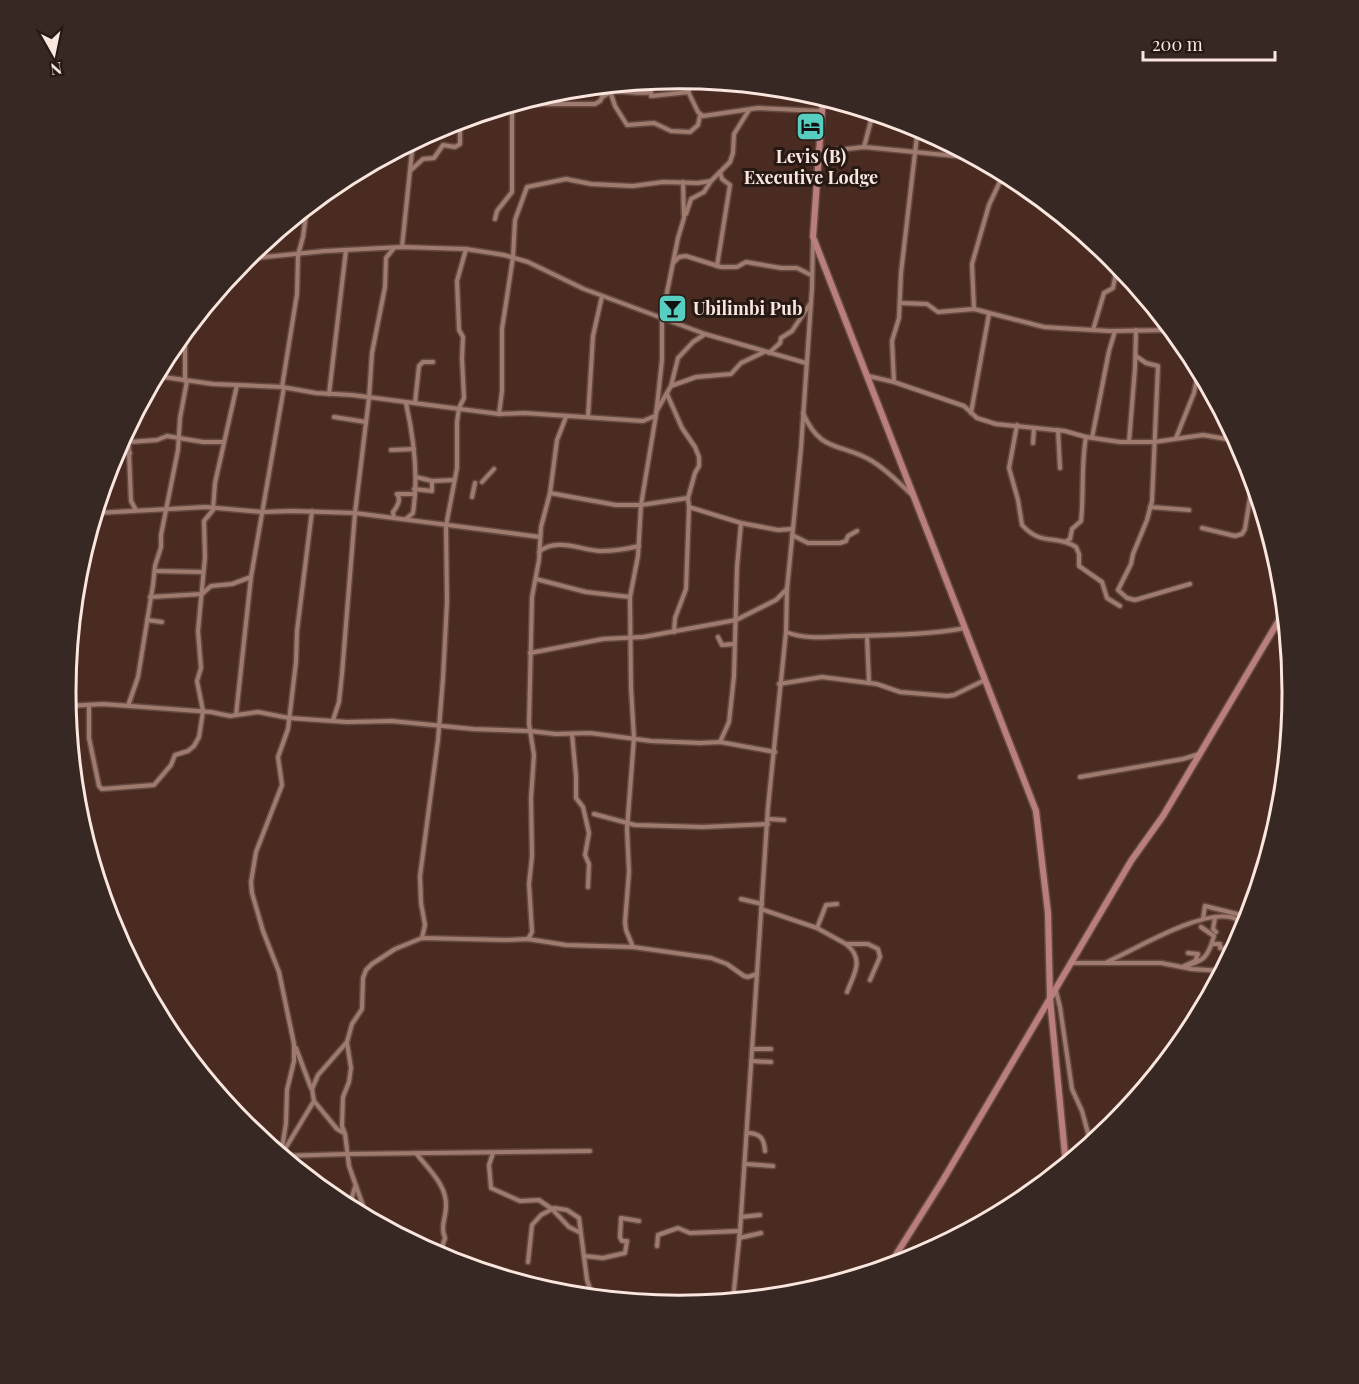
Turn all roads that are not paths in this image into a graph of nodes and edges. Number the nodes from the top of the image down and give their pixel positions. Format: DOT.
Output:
graph roads {
  1 [pos="687,89"];
  2 [pos="620,92"];
  3 [pos="689,92"];
  4 [pos="607,93"];
  5 [pos="611,93"];
  6 [pos="603,96"];
  7 [pos="549,104"];
  8 [pos="822,107"];
  9 [pos="749,109"];
  10 [pos="822,111"];
  11 [pos="513,113"];
  12 [pos="700,115"];
  13 [pos="871,120"];
  14 [pos="460,131"];
  15 [pos="916,138"];
  16 [pos="864,147"];
  17 [pos="412,151"];
  18 [pos="820,152"];
  19 [pos="914,153"];
  20 [pos="951,154"];
  21 [pos="411,170"];
  22 [pos="720,172"];
  23 [pos="711,181"];
  24 [pos="683,182"];
  25 [pos="1000,182"];
  26 [pos="684,218"];
  27 [pos="305,219"];
  28 [pos="495,219"];
  29 [pos="813,237"];
  30 [pos="402,247"];
  31 [pos="394,248"];
  32 [pos="466,249"];
  33 [pos="346,250"];
  34 [pos="298,255"];
  35 [pos="263,256"];
  36 [pos="513,257"];
  37 [pos="673,263"];
  38 [pos="717,266"];
  39 [pos="812,275"];
  40 [pos="1115,276"];
  41 [pos="602,296"];
  42 [pos="810,303"];
  43 [pos="900,303"];
  44 [pos="974,309"];
  45 [pos="988,314"];
  46 [pos="662,317"];
  47 [pos="1093,330"];
  48 [pos="1136,330"];
  49 [pos="1162,330"];
  50 [pos="1115,331"];
  51 [pos="705,334"];
  52 [pos="185,347"];
  53 [pos="767,353"];
  54 [pos="1136,356"];
  55 [pos="433,362"];
  56 [pos="806,363"];
  57 [pos="866,376"];
  58 [pos="165,377"];
  59 [pos="186,381"];
  60 [pos="1196,381"];
  61 [pos="894,382"];
  62 [pos="237,385"];
  63 [pos="671,386"];
  64 [pos="283,387"];
  65 [pos="329,393"];
  66 [pos="667,394"];
  67 [pos="369,398"];
  68 [pos="406,403"];
  69 [pos="415,403"];
  70 [pos="459,408"];
  71 [pos="802,410"];
  72 [pos="499,414"];
  73 [pos="656,414"];
  74 [pos="971,414"];
  75 [pos="334,417"];
  76 [pos="566,417"];
  77 [pos="588,417"];
  78 [pos="366,422"];
  79 [pos="1017,425"];
  80 [pos="1034,428"];
  81 [pos="1058,430"];
  82 [pos="1086,437"];
  83 [pos="180,438"];
  84 [pos="1092,438"];
  85 [pos="1175,438"];
  86 [pos="1227,439"];
  87 [pos="224,441"];
  88 [pos="131,442"];
  89 [pos="1129,442"];
  90 [pos="1154,442"];
  91 [pos="1033,443"];
  92 [pos="129,446"];
  93 [pos="414,449"];
  94 [pos="391,450"];
  95 [pos="126,453"];
  96 [pos="130,453"];
  97 [pos="1060,468"];
  98 [pos="494,469"];
  99 [pos="416,477"];
  100 [pos="454,480"];
  101 [pos="432,481"];
  102 [pos="482,482"];
  103 [pos="475,483"];
  104 [pos="414,491"];
  105 [pos="550,493"];
  106 [pos="914,496"];
  107 [pos="472,497"];
  108 [pos="688,498"];
  109 [pos="1250,498"];
  110 [pos="641,505"];
  111 [pos="213,507"];
  112 [pos="689,507"];
  113 [pos="1150,507"];
  114 [pos="168,509"];
  115 [pos="1189,510"];
  116 [pos="136,511"];
  117 [pos="312,511"];
  118 [pos="262,512"];
  119 [pos="104,513"];
  120 [pos="355,513"];
  121 [pos="394,518"];
  122 [pos="405,520"];
  123 [pos="741,523"];
  124 [pos="446,526"];
  125 [pos="1202,528"];
  126 [pos="792,529"];
  127 [pos="857,531"];
  128 [pos="792,535"];
  129 [pos="540,537"];
  130 [pos="1065,542"];
  131 [pos="639,546"];
  132 [pos="539,552"];
  133 [pos="155,571"];
  134 [pos="203,572"];
  135 [pos="251,577"];
  136 [pos="536,579"];
  137 [pos="1190,584"];
  138 [pos="787,589"];
  139 [pos="202,594"];
  140 [pos="150,597"];
  141 [pos="630,597"];
  142 [pos="1120,606"];
  143 [pos="147,620"];
  144 [pos="736,620"];
  145 [pos="162,622"];
  146 [pos="1278,622"];
  147 [pos="965,628"];
  148 [pos="674,632"];
  149 [pos="786,632"];
  150 [pos="867,636"];
  151 [pos="718,637"];
  152 [pos="630,638"];
  153 [pos="734,644"];
  154 [pos="530,654"];
  155 [pos="986,680"];
  156 [pos="869,683"];
  157 [pos="779,684"];
  158 [pos="89,704"];
  159 [pos="77,705"];
  160 [pos="128,706"];
  161 [pos="203,711"];
  162 [pos="236,715"];
  163 [pos="289,718"];
  164 [pos="333,720"];
  165 [pos="439,725"];
  166 [pos="530,731"];
  167 [pos="572,734"];
  168 [pos="634,738"];
  169 [pos="720,742"];
  170 [pos="775,752"];
  171 [pos="1199,754"];
  172 [pos="1080,777"];
  173 [pos="594,814"];
  174 [pos="784,820"];
  175 [pos="768,822"];
  176 [pos="629,823"];
  177 [pos="588,887"];
  178 [pos="741,899"];
  179 [pos="837,904"];
  180 [pos="761,906"];
  181 [pos="1205,906"];
  182 [pos="1240,916"];
  183 [pos="1229,917"];
  184 [pos="1215,918"];
  185 [pos="1203,919"];
  186 [pos="1238,920"];
  187 [pos="1201,927"];
  188 [pos="817,928"];
  189 [pos="1216,932"];
  190 [pos="422,938"];
  191 [pos="528,939"];
  192 [pos="846,944"];
  193 [pos="1212,944"];
  194 [pos="633,947"];
  195 [pos="1225,949"];
  196 [pos="1188,953"];
  197 [pos="1107,962"];
  198 [pos="1073,963"];
  199 [pos="1182,967"];
  200 [pos="1214,970"];
  201 [pos="757,974"];
  202 [pos="870,980"];
  203 [pos="1056,991"];
  204 [pos="847,992"];
  205 [pos="1050,999"];
  206 [pos="347,1042"];
  207 [pos="294,1044"];
  208 [pos="752,1048"];
  209 [pos="771,1049"];
  210 [pos="751,1062"];
  211 [pos="771,1062"];
  212 [pos="312,1089"];
  213 [pos="314,1101"];
  214 [pos="747,1133"];
  215 [pos="345,1134"];
  216 [pos="1088,1134"];
  217 [pos="283,1146"];
  218 [pos="286,1148"];
  219 [pos="590,1151"];
  220 [pos="765,1151"];
  221 [pos="416,1153"];
  222 [pos="493,1153"];
  223 [pos="347,1154"];
  224 [pos="294,1155"];
  225 [pos="1065,1155"];
  226 [pos="745,1164"];
  227 [pos="773,1166"];
  228 [pos="356,1186"];
  229 [pos="352,1198"];
  230 [pos="363,1204"];
  231 [pos="552,1209"];
  232 [pos="760,1215"];
  233 [pos="741,1217"];
  234 [pos="639,1221"];
  235 [pos="740,1231"];
  236 [pos="580,1233"];
  237 [pos="761,1233"];
  238 [pos="739,1238"];
  239 [pos="442,1246"];
  240 [pos="657,1246"];
  241 [pos="896,1254"];
  242 [pos="584,1256"];
  243 [pos="528,1262"];
  244 [pos="590,1288"];
  245 [pos="734,1292"];
  1 -- 3 [label="street"];
  2 -- 3 [label="street"];
  3 -- 12 [label="street"];
  4 -- 6 [label="street"];
  5 -- 12 [label="street"];
  6 -- 7 [label="street"];
  8 -- 10 [label="street"];
  9 -- 10 [label="street"];
  9 -- 12 [label="street"];
  9 -- 22 [label="street"];
  10 -- 18 [label="street"];
  11 -- 28 [label="street"];
  13 -- 16 [label="street"];
  14 -- 21 [label="street"];
  15 -- 19 [label="street"];
  16 -- 18 [label="street"];
  16 -- 19 [label="street"];
  17 -- 21 [label="street"];
  18 -- 29 [label="street"];
  19 -- 20 [label="street"];
  19 -- 43 [label="street"];
  21 -- 30 [label="street"];
  22 -- 23 [label="street"];
  22 -- 38 [label="street"];
  23 -- 24 [label="street"];
  23 -- 26 [label="street"];
  24 -- 26 [label="street"];
  24 -- 36 [label="street"];
  25 -- 44 [label="street"];
  26 -- 37 [label="street"];
  27 -- 34 [label="street"];
  29 -- 39 [label="street"];
  29 -- 57 [label="street"];
  30 -- 31 [label="street"];
  30 -- 32 [label="street"];
  31 -- 33 [label="street"];
  31 -- 67 [label="street"];
  32 -- 36 [label="street"];
  32 -- 70 [label="street"];
  33 -- 34 [label="street"];
  33 -- 65 [label="street"];
  34 -- 35 [label="street"];
  34 -- 64 [label="street"];
  36 -- 41 [label="street"];
  36 -- 72 [label="street"];
  37 -- 38 [label="street"];
  37 -- 46 [label="street"];
  38 -- 39 [label="street"];
  39 -- 42 [label="street"];
  40 -- 47 [label="street"];
  41 -- 46 [label="street"];
  41 -- 77 [label="street"];
  42 -- 53 [label="street"];
  42 -- 56 [label="street"];
  43 -- 44 [label="street"];
  43 -- 61 [label="street"];
  44 -- 45 [label="street"];
  45 -- 47 [label="street"];
  45 -- 74 [label="street"];
  46 -- 51 [label="street"];
  46 -- 73 [label="street"];
  47 -- 50 [label="street"];
  48 -- 49 [label="street"];
  48 -- 50 [label="street"];
  48 -- 54 [label="street"];
  50 -- 84 [label="street"];
  51 -- 53 [label="street"];
  51 -- 63 [label="street"];
  52 -- 59 [label="street"];
  53 -- 56 [label="street"];
  53 -- 63 [label="street"];
  54 -- 89 [label="street"];
  54 -- 90 [label="street"];
  55 -- 69 [label="street"];
  56 -- 71 [label="street"];
  57 -- 61 [label="street"];
  57 -- 106 [label="street"];
  58 -- 59 [label="street"];
  59 -- 62 [label="street"];
  59 -- 83 [label="street"];
  60 -- 85 [label="street"];
  61 -- 74 [label="street"];
  62 -- 64 [label="street"];
  62 -- 87 [label="street"];
  63 -- 66 [label="street"];
  64 -- 65 [label="street"];
  64 -- 118 [label="street"];
  65 -- 67 [label="street"];
  66 -- 73 [label="street"];
  66 -- 108 [label="street"];
  67 -- 68 [label="street"];
  67 -- 78 [label="street"];
  68 -- 69 [label="street"];
  68 -- 93 [label="street"];
  69 -- 70 [label="street"];
  70 -- 72 [label="street"];
  70 -- 100 [label="street"];
  71 -- 106 [label="street"];
  71 -- 126 [label="street"];
  72 -- 76 [label="street"];
  73 -- 77 [label="street"];
  73 -- 110 [label="street"];
  74 -- 79 [label="street"];
  75 -- 78 [label="street"];
  76 -- 77 [label="street"];
  76 -- 105 [label="street"];
  78 -- 120 [label="street"];
  79 -- 80 [label="street"];
  79 -- 130 [label="street"];
  80 -- 81 [label="street"];
  80 -- 91 [label="street"];
  81 -- 82 [label="street"];
  81 -- 97 [label="street"];
  82 -- 84 [label="street"];
  82 -- 130 [label="street"];
  83 -- 87 [label="street"];
  83 -- 88 [label="street"];
  83 -- 114 [label="street"];
  84 -- 89 [label="street"];
  85 -- 86 [label="street"];
  85 -- 90 [label="street"];
  87 -- 111 [label="street"];
  89 -- 90 [label="street"];
  90 -- 113 [label="street"];
  92 -- 96 [label="street"];
  93 -- 94 [label="street"];
  93 -- 99 [label="street"];
  95 -- 96 [label="street"];
  96 -- 116 [label="street"];
  98 -- 102 [label="street"];
  99 -- 101 [label="street"];
  99 -- 104 [label="street"];
  100 -- 101 [label="street"];
  100 -- 124 [label="street"];
  101 -- 104 [label="street"];
  103 -- 107 [label="street"];
  104 -- 121 [label="street"];
  104 -- 122 [label="street"];
  105 -- 110 [label="street"];
  105 -- 129 [label="street"];
  106 -- 147 [label="street"];
  108 -- 110 [label="street"];
  108 -- 112 [label="street"];
  109 -- 125 [label="street"];
  110 -- 131 [label="street"];
  111 -- 114 [label="street"];
  111 -- 118 [label="street"];
  111 -- 134 [label="street"];
  112 -- 123 [label="street"];
  112 -- 148 [label="street"];
  113 -- 115 [label="street"];
  113 -- 137 [label="street"];
  114 -- 116 [label="street"];
  114 -- 133 [label="street"];
  116 -- 119 [label="street"];
  117 -- 118 [label="street"];
  117 -- 120 [label="street"];
  117 -- 163 [label="street"];
  118 -- 135 [label="street"];
  120 -- 121 [label="street"];
  120 -- 164 [label="street"];
  121 -- 122 [label="street"];
  122 -- 124 [label="street"];
  123 -- 126 [label="street"];
  123 -- 144 [label="street"];
  124 -- 129 [label="street"];
  124 -- 165 [label="street"];
  126 -- 128 [label="street"];
  127 -- 128 [label="street"];
  128 -- 138 [label="street"];
  129 -- 132 [label="street"];
  130 -- 142 [label="street"];
  131 -- 132 [label="street"];
  131 -- 141 [label="street"];
  132 -- 136 [label="street"];
  133 -- 134 [label="street"];
  133 -- 140 [label="street"];
  134 -- 139 [label="street"];
  135 -- 139 [label="street"];
  135 -- 162 [label="street"];
  136 -- 141 [label="street"];
  136 -- 154 [label="street"];
  138 -- 144 [label="street"];
  138 -- 149 [label="street"];
  139 -- 140 [label="street"];
  139 -- 161 [label="street"];
  140 -- 143 [label="street"];
  141 -- 152 [label="street"];
  143 -- 145 [label="street"];
  143 -- 160 [label="street"];
  144 -- 148 [label="street"];
  144 -- 153 [label="street"];
  146 -- 171 [label="street"];
  147 -- 150 [label="street"];
  147 -- 155 [label="street"];
  148 -- 152 [label="street"];
  149 -- 150 [label="street"];
  149 -- 157 [label="street"];
  150 -- 156 [label="street"];
  151 -- 153 [label="street"];
  152 -- 154 [label="street"];
  152 -- 168 [label="street"];
  153 -- 169 [label="street"];
  154 -- 166 [label="street"];
  155 -- 156 [label="street"];
  155 -- 205 [label="street"];
  156 -- 157 [label="street"];
  157 -- 170 [label="street"];
  158 -- 159 [label="street"];
  158 -- 160 [label="street"];
  158 -- 161 [label="street"];
  160 -- 161 [label="street"];
  161 -- 162 [label="street"];
  162 -- 163 [label="street"];
  163 -- 164 [label="street"];
  163 -- 207 [label="street"];
  164 -- 165 [label="street"];
  165 -- 166 [label="street"];
  165 -- 190 [label="street"];
  166 -- 167 [label="street"];
  166 -- 191 [label="street"];
  167 -- 168 [label="street"];
  167 -- 177 [label="street"];
  168 -- 169 [label="street"];
  168 -- 176 [label="street"];
  169 -- 170 [label="street"];
  170 -- 175 [label="street"];
  171 -- 172 [label="street"];
  171 -- 198 [label="street"];
  173 -- 176 [label="street"];
  174 -- 175 [label="street"];
  175 -- 176 [label="street"];
  175 -- 180 [label="street"];
  176 -- 194 [label="street"];
  178 -- 180 [label="street"];
  179 -- 188 [label="street"];
  180 -- 188 [label="street"];
  180 -- 201 [label="street"];
  181 -- 182 [label="street"];
  181 -- 183 [label="street"];
  181 -- 185 [label="street"];
  183 -- 184 [label="street"];
  183 -- 186 [label="street"];
  184 -- 185 [label="street"];
  184 -- 189 [label="street"];
  185 -- 197 [label="street"];
  187 -- 193 [label="street"];
  188 -- 192 [label="street"];
  190 -- 191 [label="street"];
  190 -- 206 [label="street"];
  191 -- 194 [label="street"];
  192 -- 202 [label="street"];
  192 -- 204 [label="street"];
  193 -- 195 [label="street"];
  193 -- 199 [label="street"];
  194 -- 201 [label="street"];
  196 -- 199 [label="street"];
  197 -- 198 [label="street"];
  197 -- 199 [label="street"];
  198 -- 203 [label="street"];
  199 -- 200 [label="street"];
  201 -- 208 [label="street"];
  203 -- 205 [label="street"];
  203 -- 216 [label="street"];
  205 -- 225 [label="street"];
  205 -- 241 [label="street"];
  206 -- 212 [label="street"];
  206 -- 215 [label="street"];
  207 -- 212 [label="street"];
  207 -- 217 [label="street"];
  208 -- 209 [label="street"];
  208 -- 210 [label="street"];
  210 -- 211 [label="street"];
  210 -- 214 [label="street"];
  212 -- 213 [label="street"];
  213 -- 215 [label="street"];
  213 -- 218 [label="street"];
  214 -- 220 [label="street"];
  214 -- 226 [label="street"];
  215 -- 223 [label="street"];
  219 -- 222 [label="street"];
  221 -- 222 [label="street"];
  221 -- 223 [label="street"];
  221 -- 239 [label="street"];
  222 -- 231 [label="street"];
  223 -- 224 [label="street"];
  223 -- 228 [label="street"];
  226 -- 227 [label="street"];
  226 -- 233 [label="street"];
  228 -- 229 [label="street"];
  228 -- 230 [label="street"];
  231 -- 236 [label="street"];
  231 -- 236 [label="street"];
  231 -- 243 [label="street"];
  232 -- 233 [label="street"];
  233 -- 235 [label="street"];
  234 -- 242 [label="street"];
  235 -- 238 [label="street"];
  235 -- 240 [label="street"];
  236 -- 242 [label="street"];
  237 -- 238 [label="street"];
  238 -- 245 [label="street"];
  242 -- 244 [label="street"];
}
